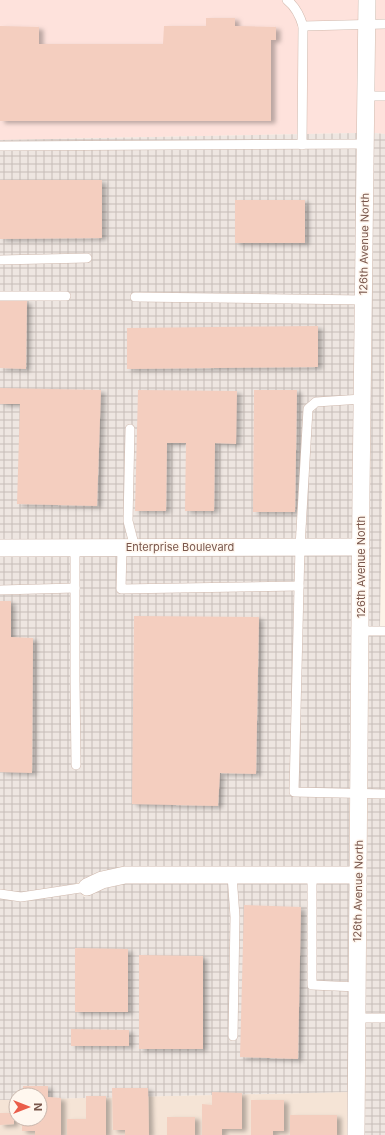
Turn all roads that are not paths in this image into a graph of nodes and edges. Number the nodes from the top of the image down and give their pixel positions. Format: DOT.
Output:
graph roads {
  1 [pos="287,0"];
  2 [pos="367,0"];
  3 [pos="385,24"];
  4 [pos="367,25"];
  5 [pos="303,26"];
  6 [pos="366,96"];
  7 [pos="385,96"];
  8 [pos="366,144"];
  9 [pos="302,145"];
  10 [pos="0,146"];
  11 [pos="87,258"];
  12 [pos="0,260"];
  13 [pos="0,296"];
  14 [pos="66,296"];
  15 [pos="135,297"];
  16 [pos="364,300"];
  17 [pos="362,399"];
  18 [pos="130,429"];
  19 [pos="300,547"];
  20 [pos="361,547"];
  21 [pos="0,548"];
  22 [pos="76,548"];
  23 [pos="129,548"];
  24 [pos="299,586"];
  25 [pos="75,588"];
  26 [pos="0,590"];
  27 [pos="360,631"];
  28 [pos="385,631"];
  29 [pos="76,765"];
  30 [pos="359,794"];
  31 [pos="385,794"];
  32 [pos="232,875"];
  33 [pos="312,875"];
  34 [pos="358,875"];
  35 [pos="87,887"];
  36 [pos="0,894"];
  37 [pos="357,987"];
  38 [pos="356,1018"];
  39 [pos="385,1018"];
  40 [pos="233,1036"];
  41 [pos="356,1135"];
  1 -- 5 [label="lane"];
  2 -- 4 [label="street, 126th Avenue North"];
  3 -- 4 [label="lane"];
  4 -- 5 [label="lane"];
  4 -- 6 [label="street, 126th Avenue North"];
  5 -- 9 [label="lane"];
  6 -- 7 [label="lane"];
  6 -- 8 [label="street, 126th Avenue North"];
  8 -- 9 [label="lane"];
  8 -- 16 [label="street, 126th Avenue North"];
  9 -- 10 [label="lane"];
  11 -- 12 [label="lane"];
  13 -- 14 [label="lane"];
  15 -- 16 [label="lane"];
  16 -- 17 [label="street, 126th Avenue North"];
  17 -- 19 [label="lane"];
  17 -- 20 [label="street, 126th Avenue North"];
  18 -- 23 [label="lane"];
  19 -- 20 [label="street, Enterprise Boulevard"];
  19 -- 23 [label="street, Enterprise Boulevard"];
  19 -- 24 [label="lane"];
  20 -- 27 [label="street, 126th Avenue North"];
  21 -- 22 [label="street, Enterprise Boulevard"];
  22 -- 23 [label="street, Enterprise Boulevard"];
  22 -- 25 [label="lane"];
  23 -- 24 [label="lane"];
  24 -- 30 [label="lane"];
  25 -- 26 [label="lane"];
  25 -- 29 [label="lane"];
  27 -- 28 [label="lane"];
  27 -- 30 [label="street, 126th Avenue North"];
  30 -- 31 [label="lane"];
  30 -- 34 [label="street, 126th Avenue North"];
  32 -- 33 [label="street"];
  32 -- 35 [label="street"];
  32 -- 40 [label="lane"];
  33 -- 34 [label="street"];
  33 -- 37 [label="lane"];
  34 -- 37 [label="street, 126th Avenue North"];
  35 -- 36 [label="lane"];
  37 -- 38 [label="street, 126th Avenue North"];
  38 -- 39 [label="lane"];
  38 -- 41 [label="street, 126th Avenue North"];
}
